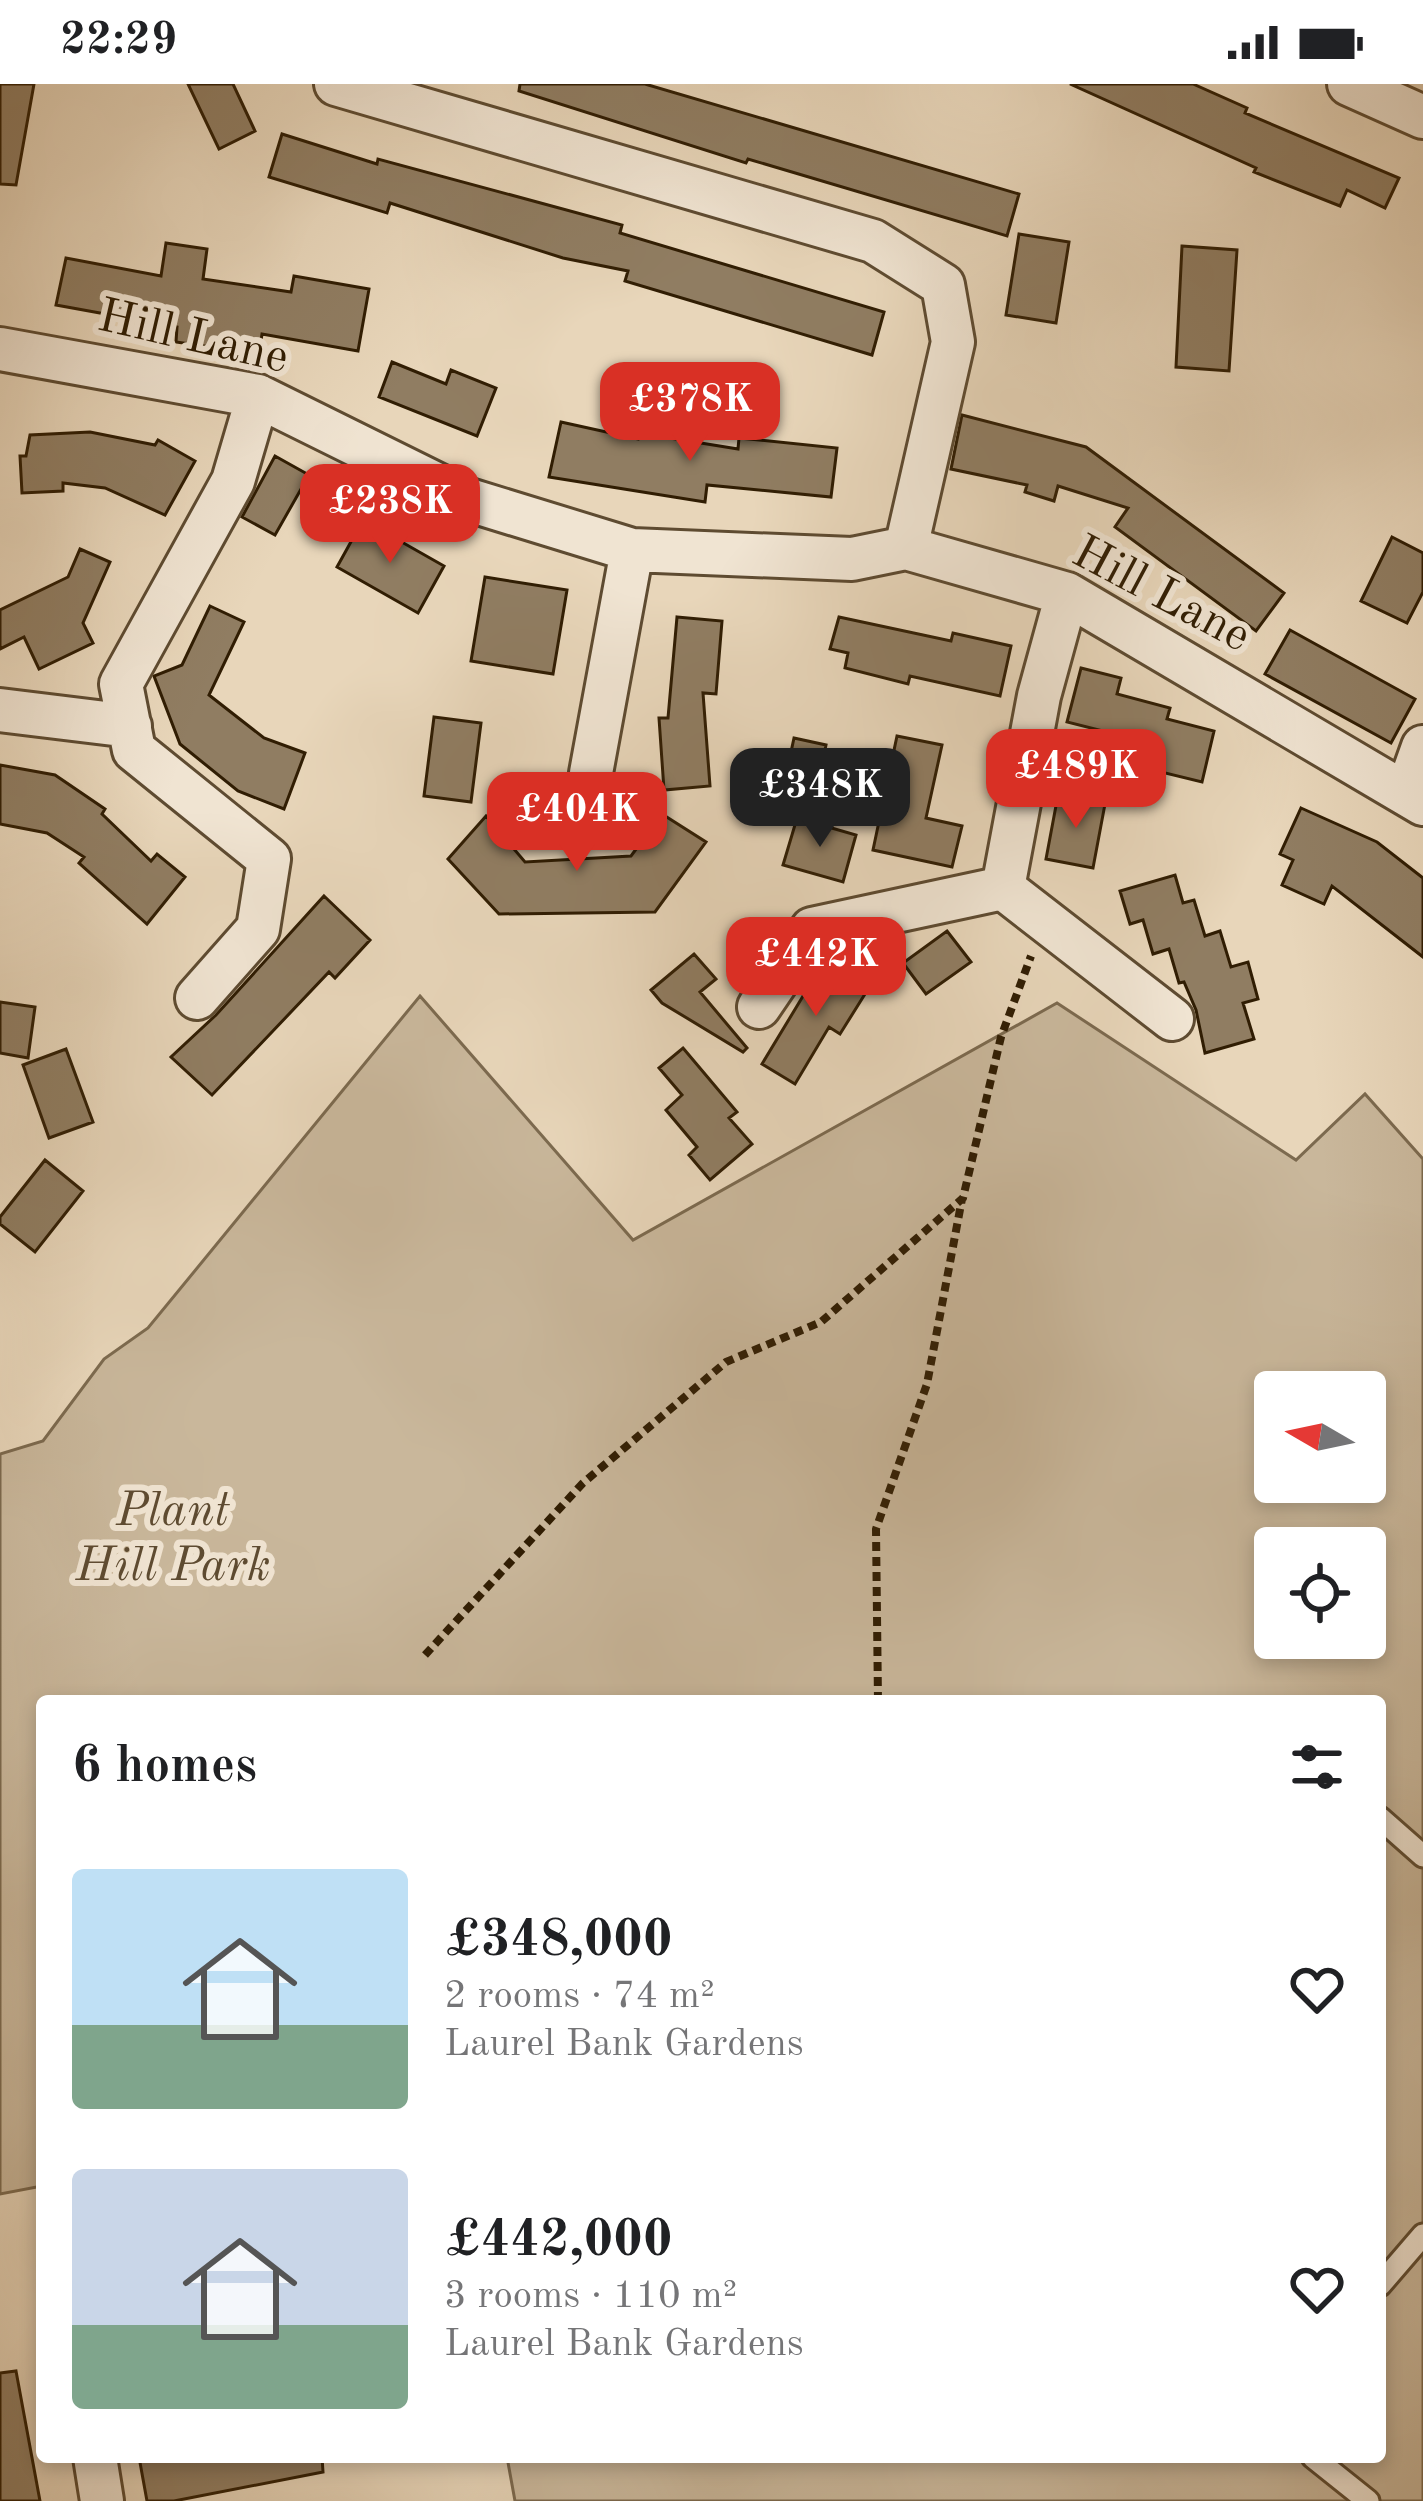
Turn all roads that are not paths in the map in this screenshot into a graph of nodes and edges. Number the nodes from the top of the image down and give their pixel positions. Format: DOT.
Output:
graph roads {
  1 [pos="336,84"];
  2 [pos="1349,84"];
  3 [pos="1423,117"];
  4 [pos="0,350"];
  5 [pos="258,396"];
  6 [pos="906,548"];
  7 [pos="632,550"];
  8 [pos="1067,594"];
  9 [pos="0,710"];
  10 [pos="130,726"];
  11 [pos="1423,747"];
  12 [pos="591,773"];
  13 [pos="1415,798"];
  14 [pos="1003,888"];
  15 [pos="197,998"];
  16 [pos="759,1007"];
  17 [pos="1172,1019"];
  18 [pos="1386,1823"];
  19 [pos="1423,1856"];
  20 [pos="1423,2235"];
  21 [pos="1388,2258"];
  22 [pos="95,2463"];
  23 [pos="1320,2463"];
  24 [pos="102,2501"];
  25 [pos="1368,2501"];
  1 -- 6 [label="street"];
  2 -- 3 [label="street"];
  4 -- 5 [label="street, Hill Lane"];
  5 -- 7 [label="street, Hill Lane"];
  5 -- 10 [label="street"];
  6 -- 7 [label="street, Hill Lane"];
  6 -- 8 [label="street, Hill Lane"];
  7 -- 12 [label="street"];
  8 -- 13 [label="street, Hill Lane"];
  8 -- 14 [label="street"];
  9 -- 10 [label="street"];
  10 -- 15 [label="street"];
  11 -- 13 [label="street"];
  14 -- 16 [label="street"];
  14 -- 17 [label="street"];
  18 -- 19 [label="lane"];
  20 -- 21 [label="lane"];
  22 -- 24 [label="street"];
  23 -- 25 [label="lane"];
}
